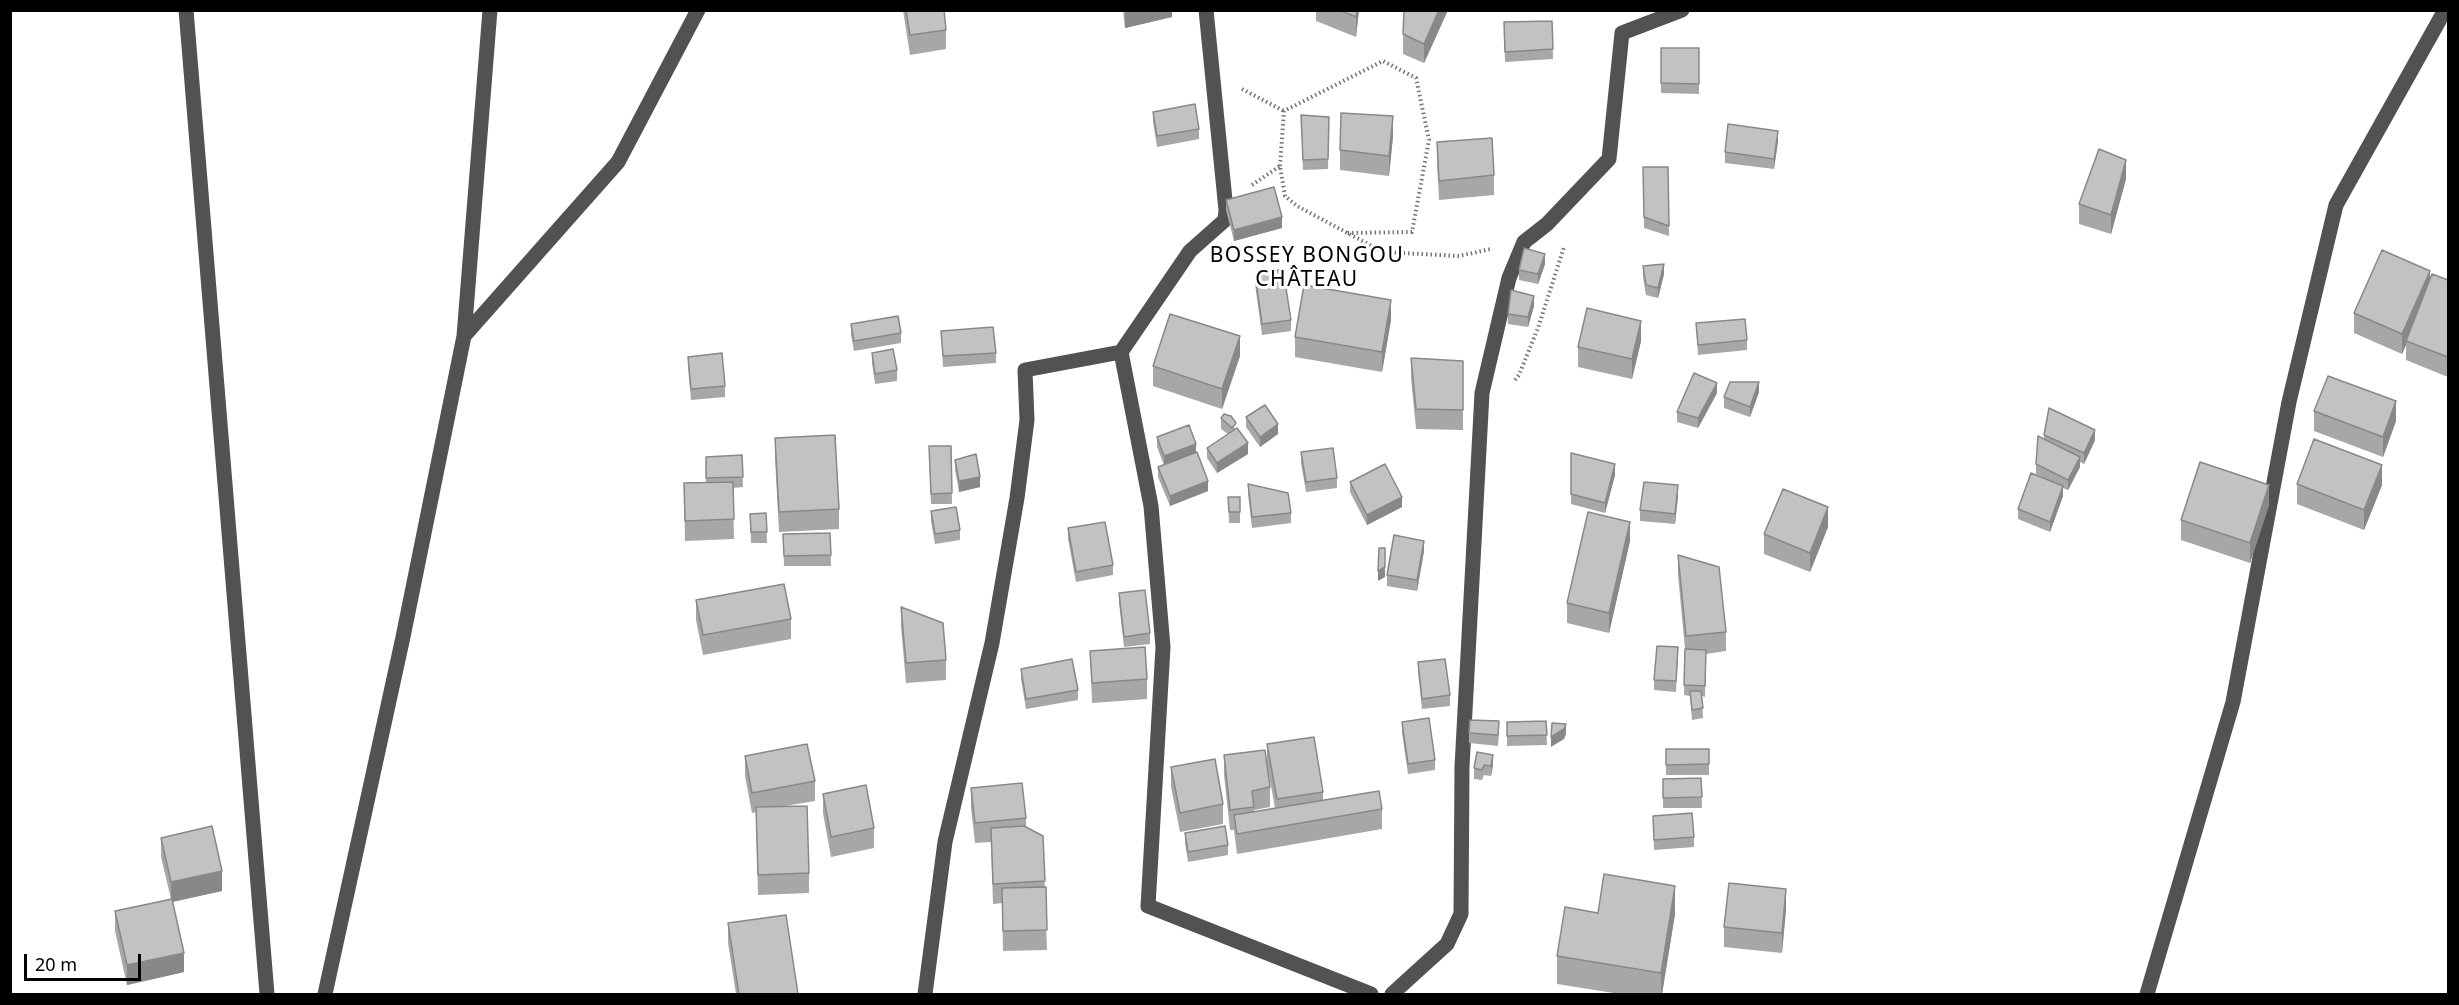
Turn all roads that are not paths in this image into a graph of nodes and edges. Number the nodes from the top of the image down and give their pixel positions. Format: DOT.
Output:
graph roads {
  1 [pos="186,10"];
  2 [pos="490,10"];
  3 [pos="698,10"];
  4 [pos="1206,10"];
  5 [pos="1682,10"];
  6 [pos="2445,10"];
  7 [pos="464,336"];
  8 [pos="1121,352"];
  9 [pos="267,994"];
  10 [pos="325,994"];
  11 [pos="925,994"];
  12 [pos="1371,994"];
  13 [pos="1392,994"];
  14 [pos="2144,994"];
  1 -- 9 [label="street"];
  2 -- 7 [label="street"];
  3 -- 7 [label="street"];
  4 -- 8 [label="street"];
  5 -- 13 [label="street"];
  6 -- 14 [label="street"];
  7 -- 10 [label="street"];
  8 -- 11 [label="street"];
  8 -- 12 [label="street"];
}
